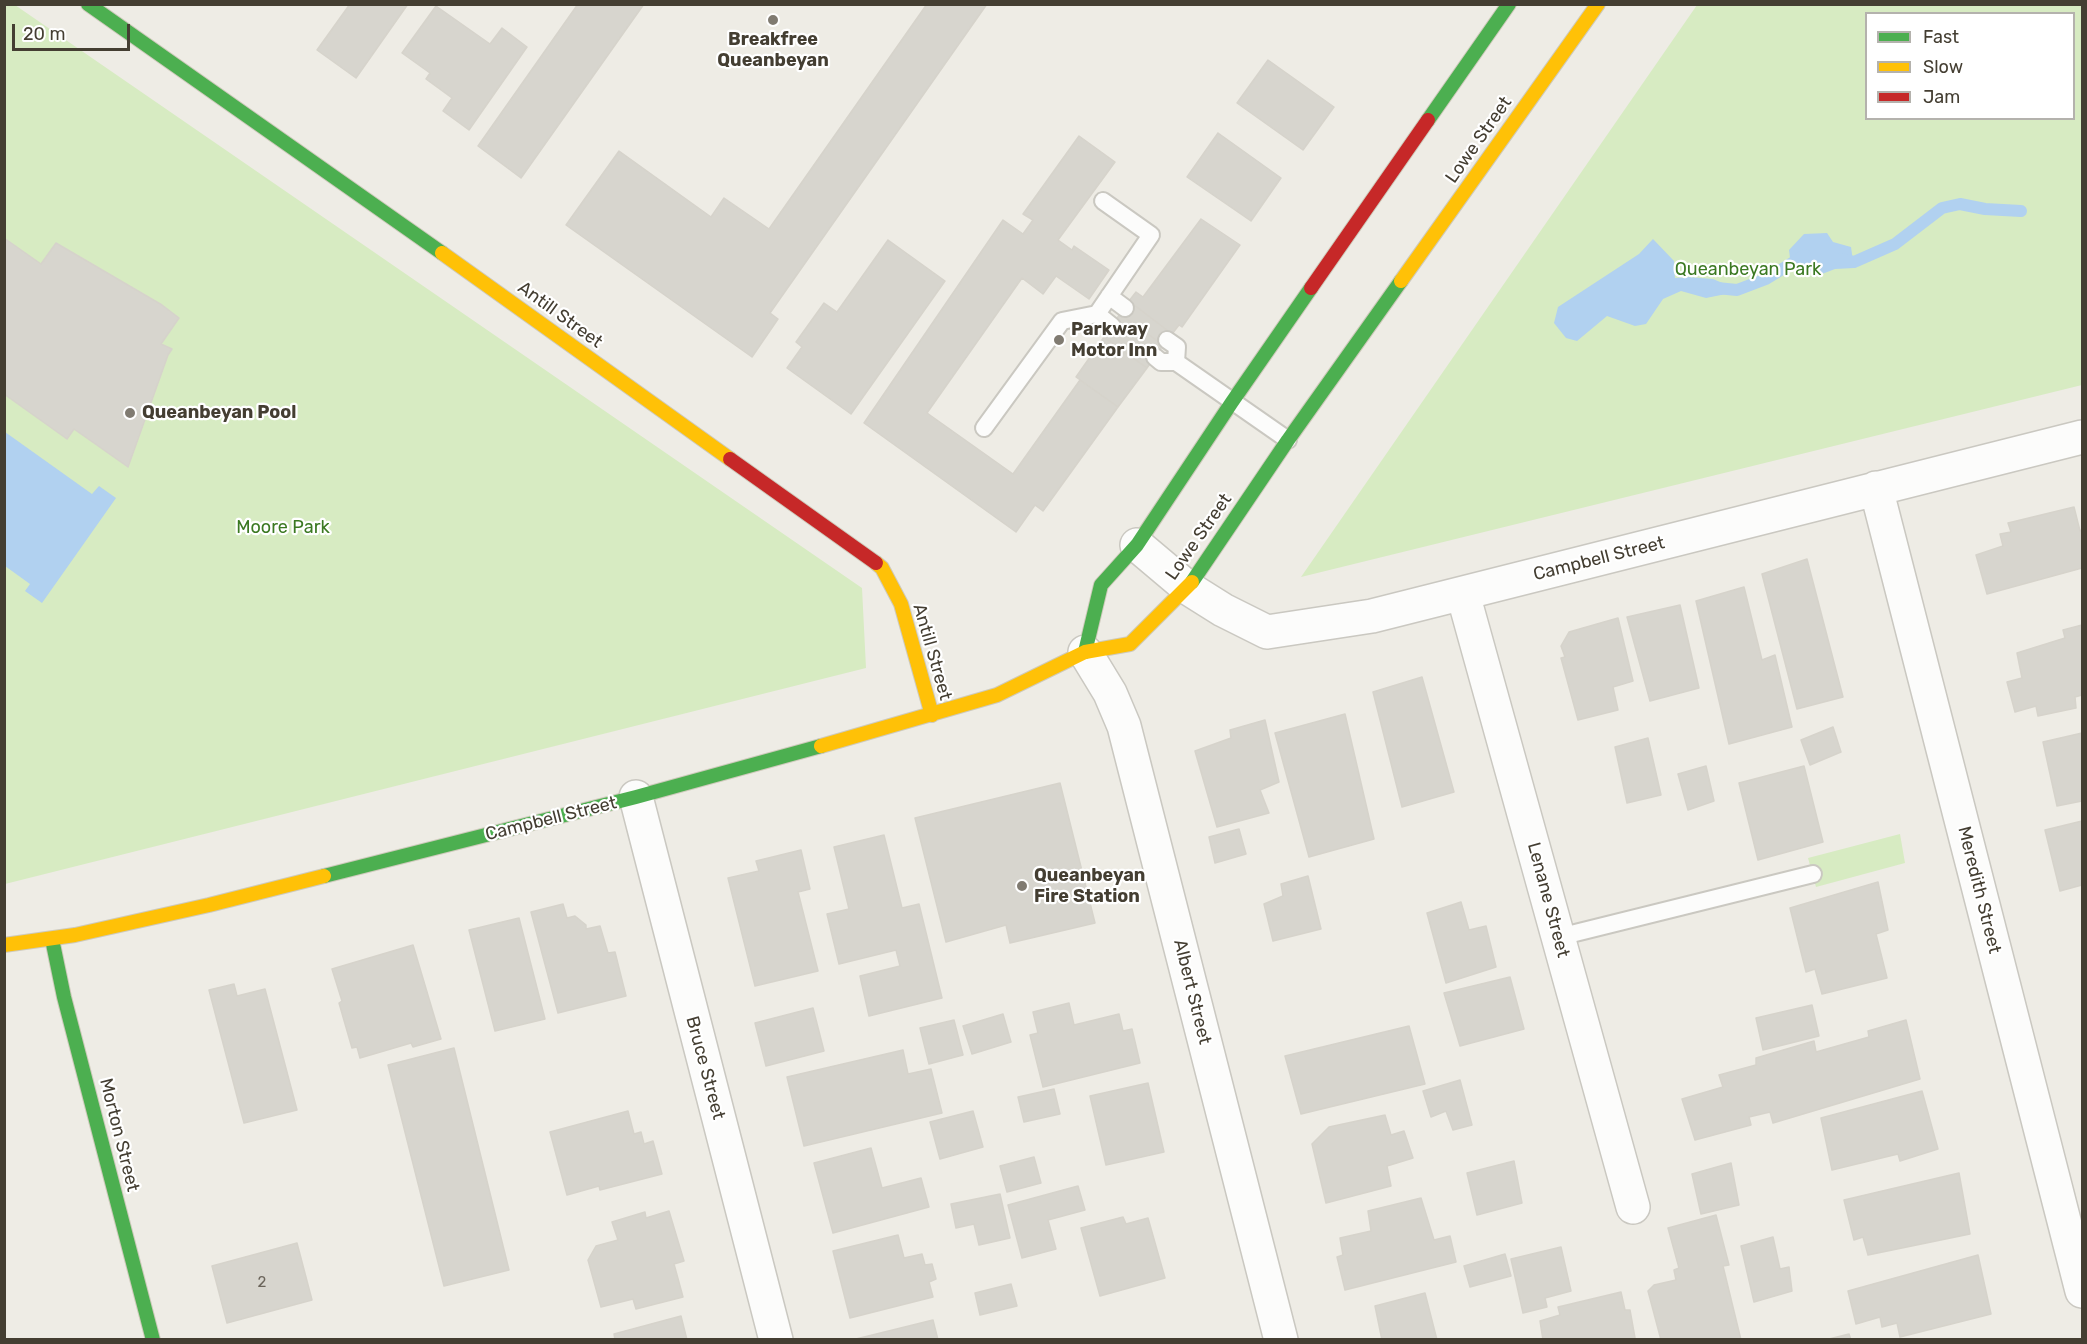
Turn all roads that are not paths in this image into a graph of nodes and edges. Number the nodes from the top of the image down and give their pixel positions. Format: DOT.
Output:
graph roads {
  1 [pos="88,4"];
  2 [pos="1509,4"];
  3 [pos="1598,4"];
  4 [pos="1104,201"];
  5 [pos="1109,296"];
  6 [pos="1125,308"];
  7 [pos="1097,314"];
  8 [pos="1112,326"];
  9 [pos="1167,340"];
  10 [pos="1155,357"];
  11 [pos="1176,362"];
  12 [pos="1232,402"];
  13 [pos="984,428"];
  14 [pos="2082,436"];
  15 [pos="1288,440"];
  16 [pos="1876,488"];
  17 [pos="1137,545"];
  18 [pos="1188,588"];
  19 [pos="1463,594"];
  20 [pos="1085,652"];
  21 [pos="932,715"];
  22 [pos="636,797"];
  23 [pos="1813,874"];
  24 [pos="1558,938"];
  25 [pos="52,939"];
  26 [pos="4,945"];
  27 [pos="1633,1207"];
  28 [pos="2082,1291"];
  29 [pos="153,1340"];
  30 [pos="776,1340"];
  31 [pos="1281,1340"];
  1 -- 21 [label="street, Antill Street"];
  2 -- 12 [label="street"];
  3 -- 15 [label="street, Lowe Street"];
  4 -- 5 [label="lane"];
  5 -- 6 [label="lane"];
  5 -- 7 [label="lane"];
  7 -- 8 [label="lane"];
  7 -- 13 [label="lane"];
  9 -- 11 [label="lane"];
  10 -- 11 [label="lane"];
  11 -- 12 [label="lane"];
  12 -- 15 [label="lane"];
  12 -- 17 [label="street"];
  14 -- 16 [label="street, Campbell Street"];
  15 -- 18 [label="street, Lowe Street"];
  16 -- 19 [label="street, Campbell Street"];
  16 -- 28 [label="street, Meredith Street"];
  17 -- 18 [label="street, Campbell Street"];
  17 -- 20 [label="street"];
  18 -- 19 [label="street, Campbell Street"];
  18 -- 20 [label="street, Lowe Street"];
  19 -- 24 [label="street, Lenane Street"];
  20 -- 21 [label="street, Campbell Street"];
  20 -- 31 [label="street, Albert Street"];
  21 -- 22 [label="street, Campbell Street"];
  22 -- 25 [label="street, Campbell Street"];
  22 -- 30 [label="street, Bruce Street"];
  23 -- 24 [label="lane"];
  24 -- 27 [label="street, Lenane Street"];
  25 -- 26 [label="street, Campbell Street"];
  25 -- 29 [label="street, Morton Street"];
}
